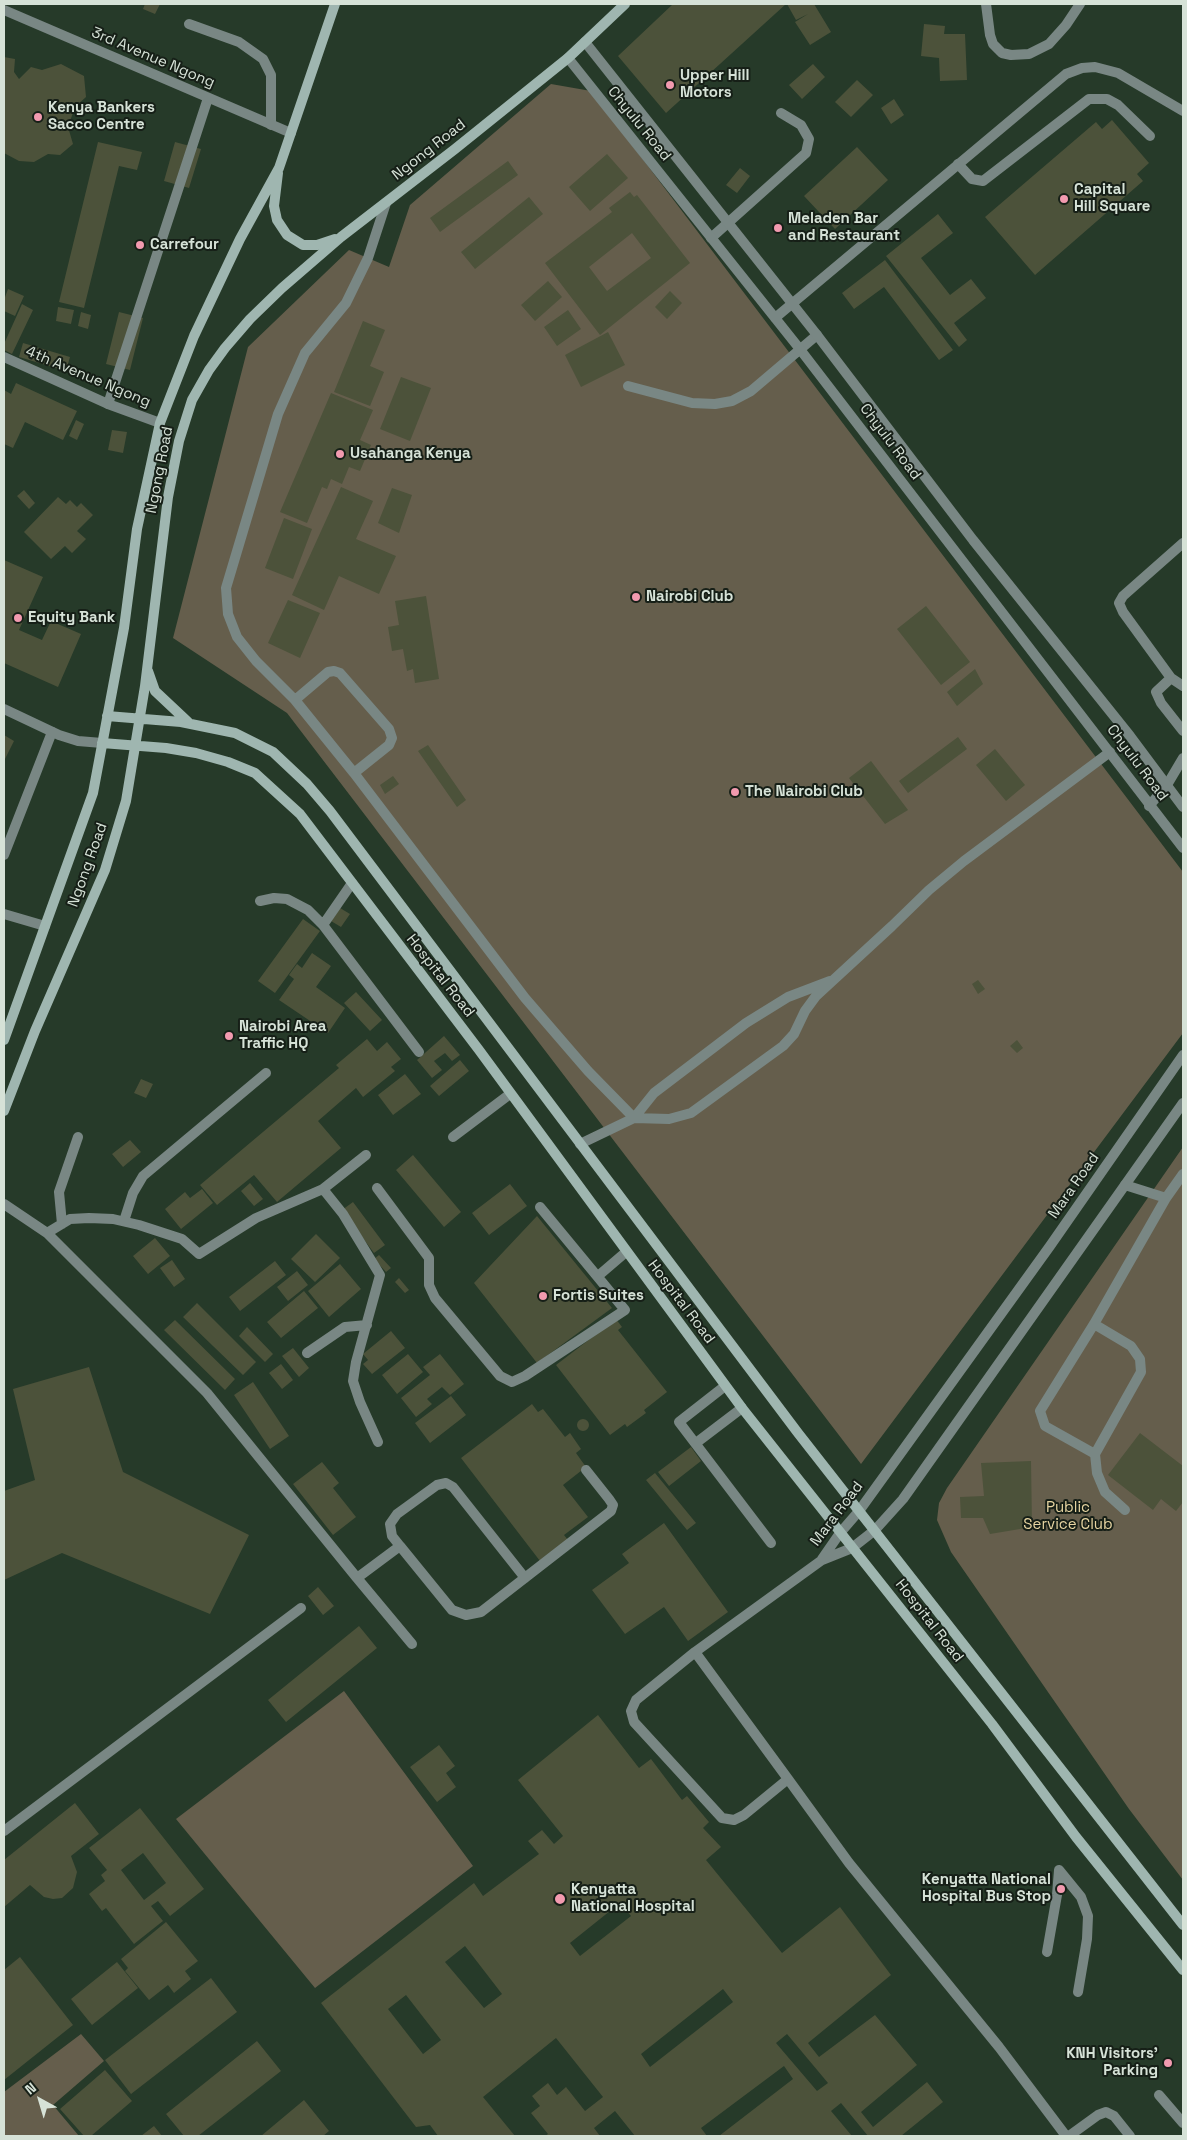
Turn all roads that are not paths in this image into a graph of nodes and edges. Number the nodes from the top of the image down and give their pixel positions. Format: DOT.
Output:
graph roads {
  1 [pos="335,4"];
  2 [pos="626,4"];
  3 [pos="986,4"];
  4 [pos="1080,4"];
  5 [pos="4,10"];
  6 [pos="189,24"];
  7 [pos="585,42"];
  8 [pos="568,58"];
  9 [pos="208,98"];
  10 [pos="1183,111"];
  11 [pos="781,113"];
  12 [pos="271,125"];
  13 [pos="291,134"];
  14 [pos="1150,136"];
  15 [pos="958,164"];
  16 [pos="279,168"];
  17 [pos="386,203"];
  18 [pos="728,224"];
  19 [pos="341,237"];
  20 [pos="711,238"];
  21 [pos="792,304"];
  22 [pos="775,318"];
  23 [pos="816,334"];
  24 [pos="799,348"];
  25 [pos="4,357"];
  26 [pos="628,386"];
  27 [pos="108,404"];
  28 [pos="160,423"];
  29 [pos="1183,543"];
  30 [pos="147,668"];
  31 [pos="1171,678"];
  32 [pos="1183,686"];
  33 [pos="295,700"];
  34 [pos="4,709"];
  35 [pos="107,716"];
  36 [pos="139,720"];
  37 [pos="188,722"];
  38 [pos="1183,731"];
  39 [pos="52,732"];
  40 [pos="102,743"];
  41 [pos="134,747"];
  42 [pos="1110,752"];
  43 [pos="1183,758"];
  44 [pos="354,773"];
  45 [pos="1167,785"];
  46 [pos="1149,806"];
  47 [pos="1183,807"];
  48 [pos="1183,848"];
  49 [pos="4,855"];
  50 [pos="352,883"];
  51 [pos="260,902"];
  52 [pos="4,914"];
  53 [pos="323,925"];
  54 [pos="45,926"];
  55 [pos="833,980"];
  56 [pos="4,1040"];
  57 [pos="419,1052"];
  58 [pos="1183,1055"];
  59 [pos="266,1073"];
  60 [pos="510,1094"];
  61 [pos="1183,1104"];
  62 [pos="4,1111"];
  63 [pos="634,1118"];
  64 [pos="453,1136"];
  65 [pos="78,1137"];
  66 [pos="580,1144"];
  67 [pos="366,1155"];
  68 [pos="1183,1174"];
  69 [pos="1125,1185"];
  70 [pos="377,1188"];
  71 [pos="322,1189"];
  72 [pos="1166,1198"];
  73 [pos="4,1204"];
  74 [pos="540,1207"];
  75 [pos="124,1221"];
  76 [pos="62,1224"];
  77 [pos="47,1233"];
  78 [pos="626,1252"];
  79 [pos="598,1276"];
  80 [pos="1094,1324"];
  81 [pos="367,1325"];
  82 [pos="307,1353"];
  83 [pos="725,1386"];
  84 [pos="742,1408"];
  85 [pos="378,1442"];
  86 [pos="696,1443"];
  87 [pos="1095,1454"];
  88 [pos="586,1470"];
  89 [pos="1125,1510"];
  90 [pos="859,1511"];
  91 [pos="875,1530"];
  92 [pos="840,1533"];
  93 [pos="770,1543"];
  94 [pos="400,1546"];
  95 [pos="852,1548"];
  96 [pos="822,1560"];
  97 [pos="357,1578"];
  98 [pos="525,1578"];
  99 [pos="301,1608"];
  100 [pos="412,1644"];
  101 [pos="695,1652"];
  102 [pos="788,1779"];
  103 [pos="4,1831"];
  104 [pos="1183,1925"];
  105 [pos="1047,1952"];
  106 [pos="1183,1970"];
  107 [pos="1078,1992"];
  108 [pos="1159,2095"];
  109 [pos="1183,2123"];
  110 [pos="1068,2136"];
  111 [pos="1130,2136"];
  1 -- 13 [label="street, Ngong Road"];
  2 -- 7 [label="street, Ngong Road"];
  3 -- 4 [label="street"];
  5 -- 9 [label="street, 3rd Avenue Ngong"];
  6 -- 12 [label="street"];
  7 -- 8 [label="street, Ngong Road"];
  7 -- 18 [label="street, Chyulu Road"];
  8 -- 17 [label="street, Ngong Road"];
  8 -- 20 [label="street, Chyulu Road"];
  9 -- 12 [label="street, 3rd Avenue Ngong"];
  9 -- 27 [label="street"];
  10 -- 15 [label="street"];
  11 -- 18 [label="street"];
  12 -- 13 [label="street, 3rd Avenue Ngong"];
  13 -- 16 [label="street, Ngong Road"];
  14 -- 15 [label="street"];
  15 -- 21 [label="street"];
  16 -- 19 [label="street"];
  16 -- 28 [label="street, Ngong Road"];
  17 -- 19 [label="street, Ngong Road"];
  17 -- 33 [label="street"];
  18 -- 20 [label="street"];
  18 -- 21 [label="street, Chyulu Road"];
  19 -- 30 [label="street, Ngong Road"];
  20 -- 22 [label="street, Chyulu Road"];
  21 -- 22 [label="street"];
  21 -- 23 [label="street, Chyulu Road"];
  22 -- 24 [label="street, Chyulu Road"];
  23 -- 24 [label="street"];
  23 -- 45 [label="street, Chyulu Road"];
  24 -- 26 [label="street"];
  24 -- 42 [label="street, Chyulu Road"];
  25 -- 27 [label="street, 4th Avenue Ngong"];
  27 -- 28 [label="street, 4th Avenue Ngong"];
  28 -- 35 [label="street, Ngong Road"];
  29 -- 31 [label="street"];
  30 -- 36 [label="street, Ngong Road"];
  30 -- 37 [label="street"];
  31 -- 32 [label="street"];
  31 -- 38 [label="street"];
  33 -- 44 [label="street"];
  33 -- 44 [label="street"];
  34 -- 39 [label="street"];
  35 -- 36 [label="street, Hospital Road"];
  35 -- 40 [label="street, Ngong Road"];
  36 -- 37 [label="street, Hospital Road"];
  36 -- 41 [label="street, Ngong Road"];
  37 -- 66 [label="street, Hospital Road"];
  39 -- 40 [label="street"];
  39 -- 49 [label="street"];
  40 -- 41 [label="street, Hospital Road"];
  40 -- 54 [label="street, Ngong Road"];
  41 -- 50 [label="street, Hospital Road"];
  41 -- 62 [label="street, Ngong Road"];
  42 -- 46 [label="street, Chyulu Road"];
  42 -- 55 [label="street"];
  43 -- 45 [label="street"];
  44 -- 63 [label="street"];
  45 -- 46 [label="street"];
  45 -- 47 [label="street, Chyulu Road"];
  46 -- 48 [label="street, Chyulu Road"];
  50 -- 53 [label="street"];
  50 -- 60 [label="street, Hospital Road"];
  51 -- 53 [label="street"];
  52 -- 54 [label="street"];
  53 -- 57 [label="street"];
  54 -- 56 [label="street, Ngong Road"];
  55 -- 63 [label="street"];
  55 -- 63 [label="street"];
  58 -- 90 [label="street, Mara Road"];
  59 -- 75 [label="street"];
  60 -- 64 [label="street"];
  60 -- 78 [label="street, Hospital Road"];
  61 -- 69 [label="street, Mara Road"];
  63 -- 66 [label="street"];
  65 -- 76 [label="street"];
  66 -- 90 [label="street, Hospital Road"];
  67 -- 71 [label="street"];
  68 -- 72 [label="street"];
  69 -- 72 [label="street"];
  69 -- 91 [label="street, Mara Road"];
  70 -- 79 [label="street"];
  71 -- 75 [label="street"];
  71 -- 81 [label="street"];
  72 -- 80 [label="street"];
  73 -- 77 [label="street"];
  74 -- 79 [label="street"];
  75 -- 76 [label="street"];
  76 -- 77 [label="street"];
  77 -- 97 [label="street"];
  78 -- 79 [label="street"];
  78 -- 83 [label="street, Hospital Road"];
  80 -- 87 [label="street"];
  80 -- 87 [label="street"];
  81 -- 82 [label="street"];
  81 -- 85 [label="street"];
  83 -- 84 [label="street, Hospital Road"];
  83 -- 86 [label="street"];
  84 -- 86 [label="street"];
  84 -- 92 [label="street, Hospital Road"];
  86 -- 93 [label="street"];
  87 -- 89 [label="street"];
  88 -- 98 [label="street"];
  90 -- 91 [label="street, Hospital Road"];
  90 -- 92 [label="street, Mara Road"];
  91 -- 95 [label="street, Mara Road"];
  91 -- 104 [label="street, Hospital Road"];
  92 -- 95 [label="street, Hospital Road"];
  92 -- 96 [label="street, Mara Road"];
  94 -- 97 [label="street"];
  94 -- 98 [label="street"];
  94 -- 98 [label="street"];
  95 -- 96 [label="street, Mara Road"];
  95 -- 106 [label="street, Hospital Road"];
  96 -- 101 [label="street"];
  97 -- 100 [label="street"];
  99 -- 103 [label="street"];
  101 -- 102 [label="street"];
  101 -- 102 [label="street"];
  102 -- 110 [label="street"];
  105 -- 107 [label="street"];
  108 -- 109 [label="street"];
  110 -- 111 [label="street"];
}
